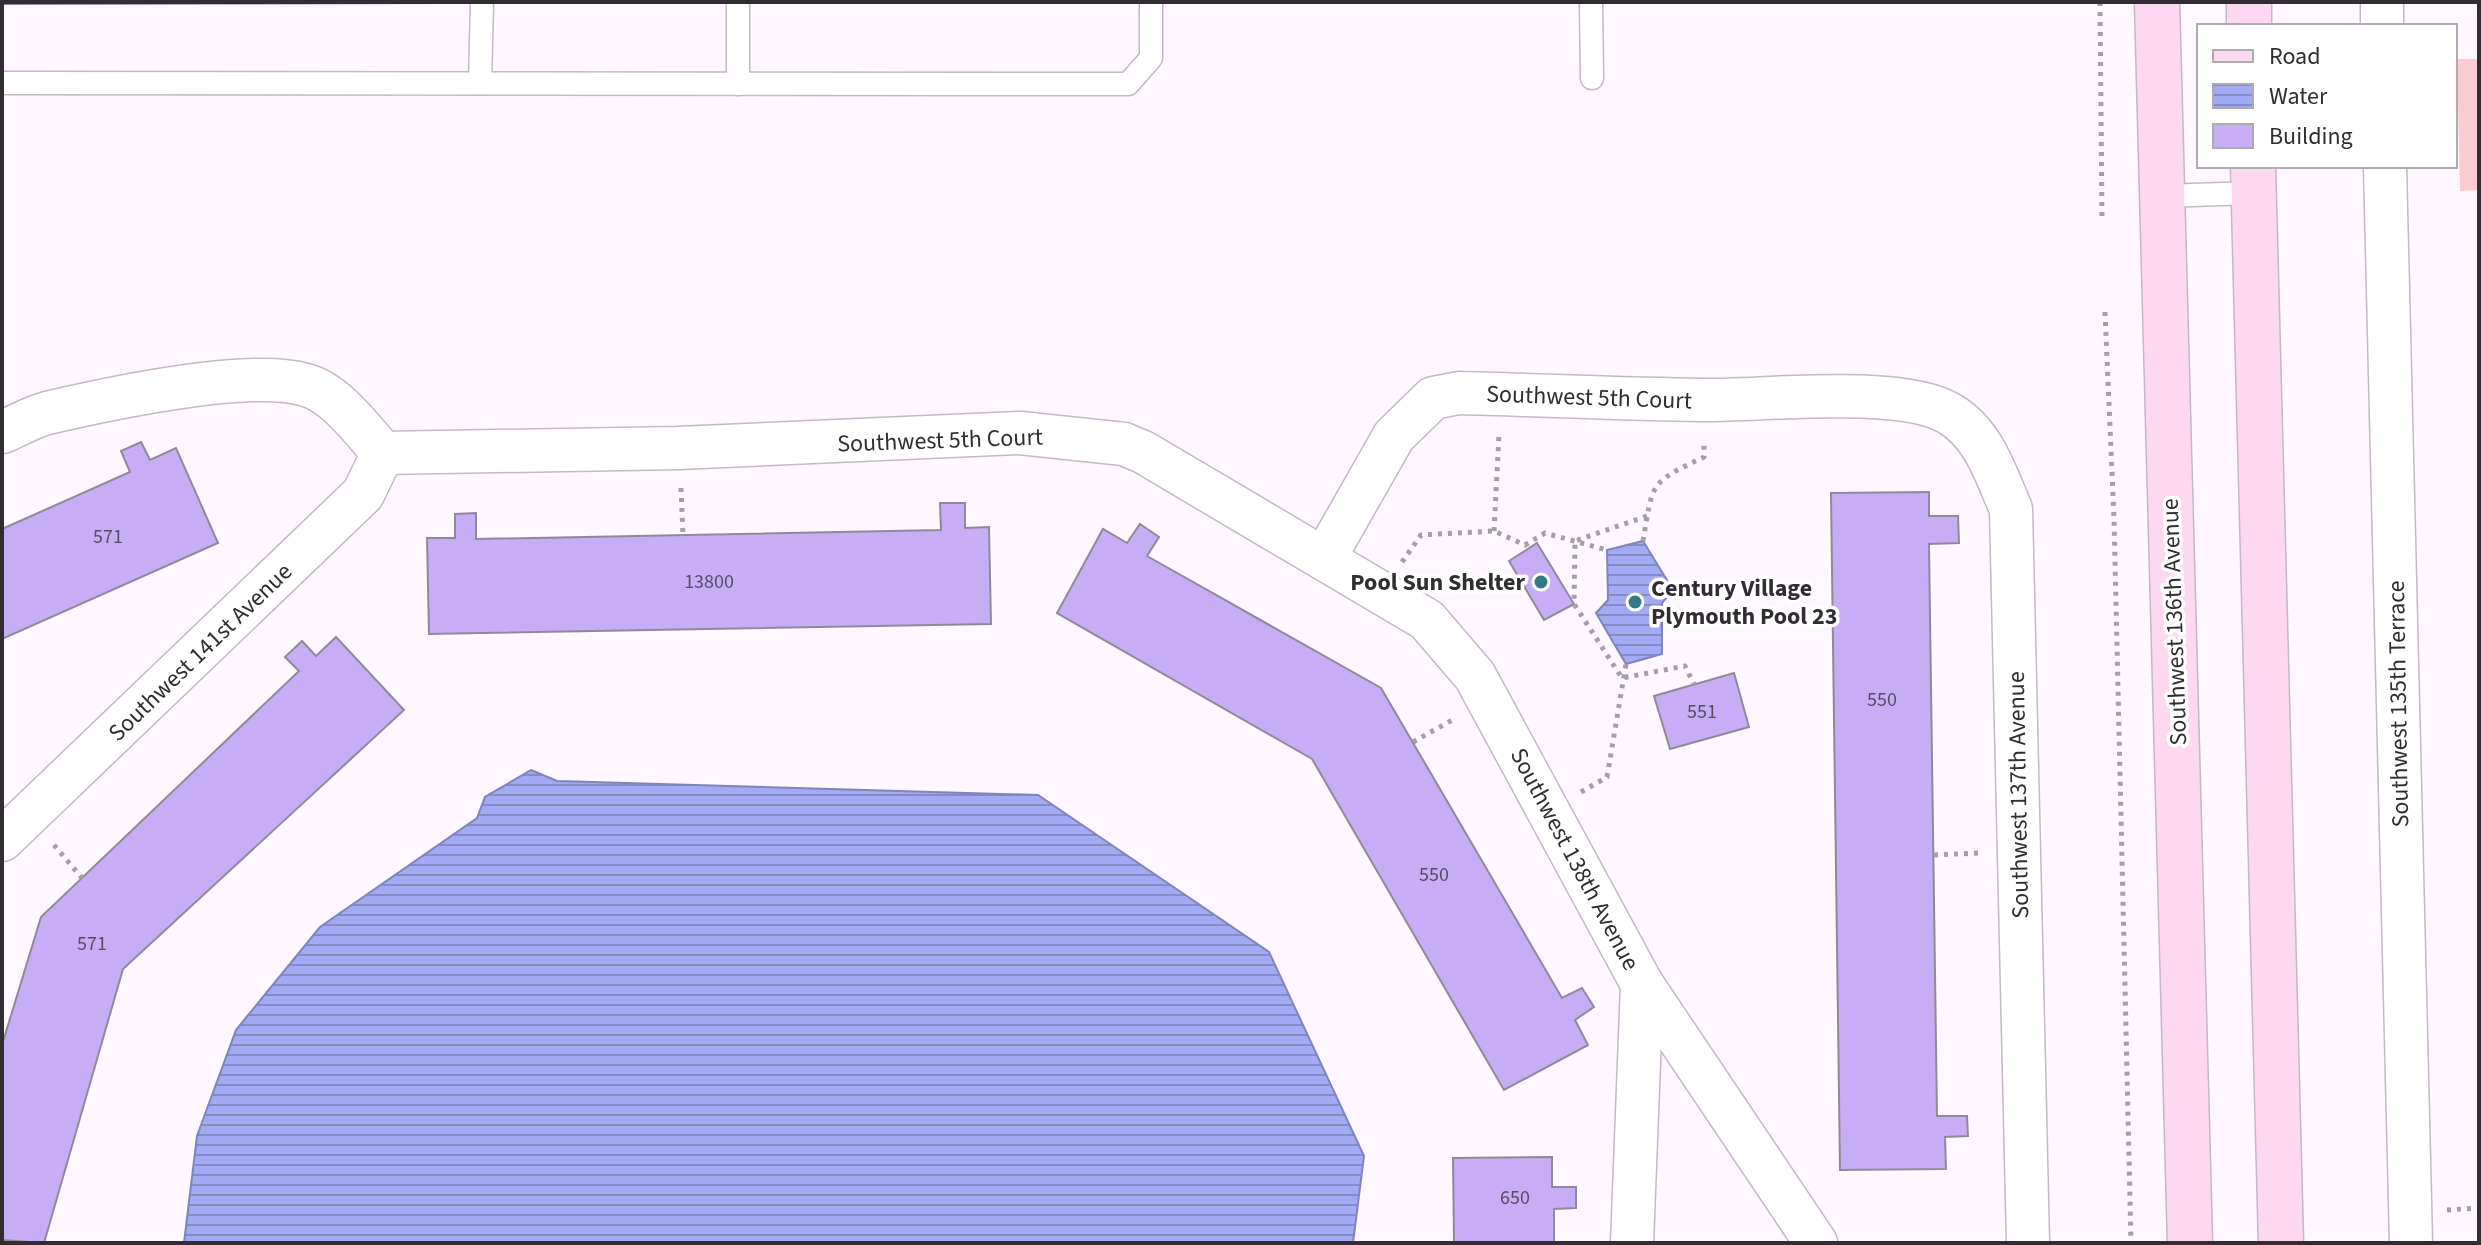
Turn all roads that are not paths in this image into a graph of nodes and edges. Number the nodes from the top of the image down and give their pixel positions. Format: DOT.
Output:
graph roads {
  1 [pos="482,2"];
  2 [pos="738,2"];
  3 [pos="1151,2"];
  4 [pos="1591,2"];
  5 [pos="2157,2"];
  6 [pos="2249,2"];
  7 [pos="2382,2"];
  8 [pos="2249,24"];
  9 [pos="2382,24"];
  10 [pos="1592,78"];
  11 [pos="2,83"];
  12 [pos="480,83"];
  13 [pos="738,84"];
  14 [pos="2385,168"];
  15 [pos="2253,180"];
  16 [pos="2162,196"];
  17 [pos="1907,400"];
  18 [pos="2,432"];
  19 [pos="383,453"];
  20 [pos="1324,559"];
  21 [pos="2,840"];
  22 [pos="1642,984"];
  23 [pos="1632,1243"];
  24 [pos="1816,1243"];
  25 [pos="2028,1243"];
  26 [pos="2190,1243"];
  27 [pos="2281,1243"];
  28 [pos="2411,1243"];
  1 -- 12 [label="lane"];
  2 -- 13 [label="lane"];
  3 -- 13 [label="lane"];
  4 -- 10 [label="lane"];
  5 -- 16 [label="street, Southwest 136th Avenue"];
  6 -- 8 [label="street"];
  7 -- 9 [label="street"];
  11 -- 12 [label="lane"];
  12 -- 13 [label="lane"];
  14 -- 28 [label="street, Southwest 135th Terrace"];
  15 -- 16 [label="lane"];
  15 -- 27 [label="street"];
  16 -- 26 [label="street, Southwest 136th Avenue"];
  17 -- 20 [label="street, Southwest 5th Court"];
  17 -- 25 [label="street, Southwest 137th Avenue"];
  18 -- 19 [label="street"];
  19 -- 20 [label="street, Southwest 5th Court"];
  19 -- 21 [label="street, Southwest 141st Avenue"];
  20 -- 22 [label="street, Southwest 138th Avenue"];
  22 -- 23 [label="street, Southwest 138th Avenue"];
  22 -- 24 [label="street"];
}
